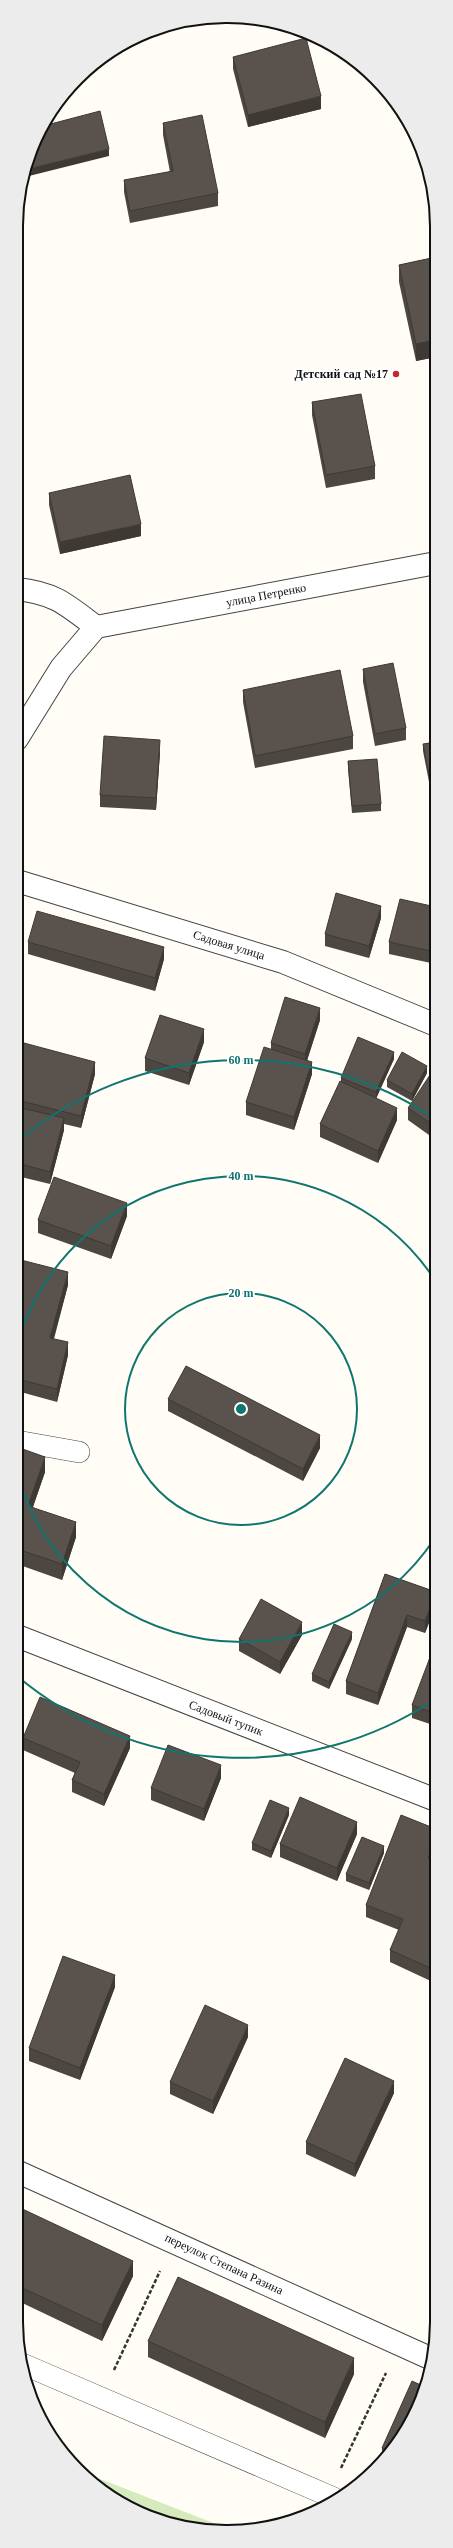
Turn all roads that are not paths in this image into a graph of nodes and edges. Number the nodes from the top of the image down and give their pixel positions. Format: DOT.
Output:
graph roads {
  1 [pos="430,563"];
  2 [pos="23,590"];
  3 [pos="96,627"];
  4 [pos="23,729"];
  5 [pos="23,883"];
  6 [pos="430,1023"];
  7 [pos="23,1442"];
  8 [pos="79,1452"];
  9 [pos="23,1638"];
  10 [pos="430,1798"];
  11 [pos="23,2174"];
  12 [pos="427,2357"];
  13 [pos="28,2366"];
  14 [pos="331,2497"];
  1 -- 3 [label="street, улица Петренко"];
  2 -- 3 [label="street"];
  3 -- 4 [label="street"];
  5 -- 6 [label="street, Садовая улица"];
  7 -- 8 [label="lane"];
  9 -- 10 [label="street, Садовый тупик"];
  11 -- 12 [label="street, переулок Степана Разина"];
  13 -- 14 [label="lane"];
}
